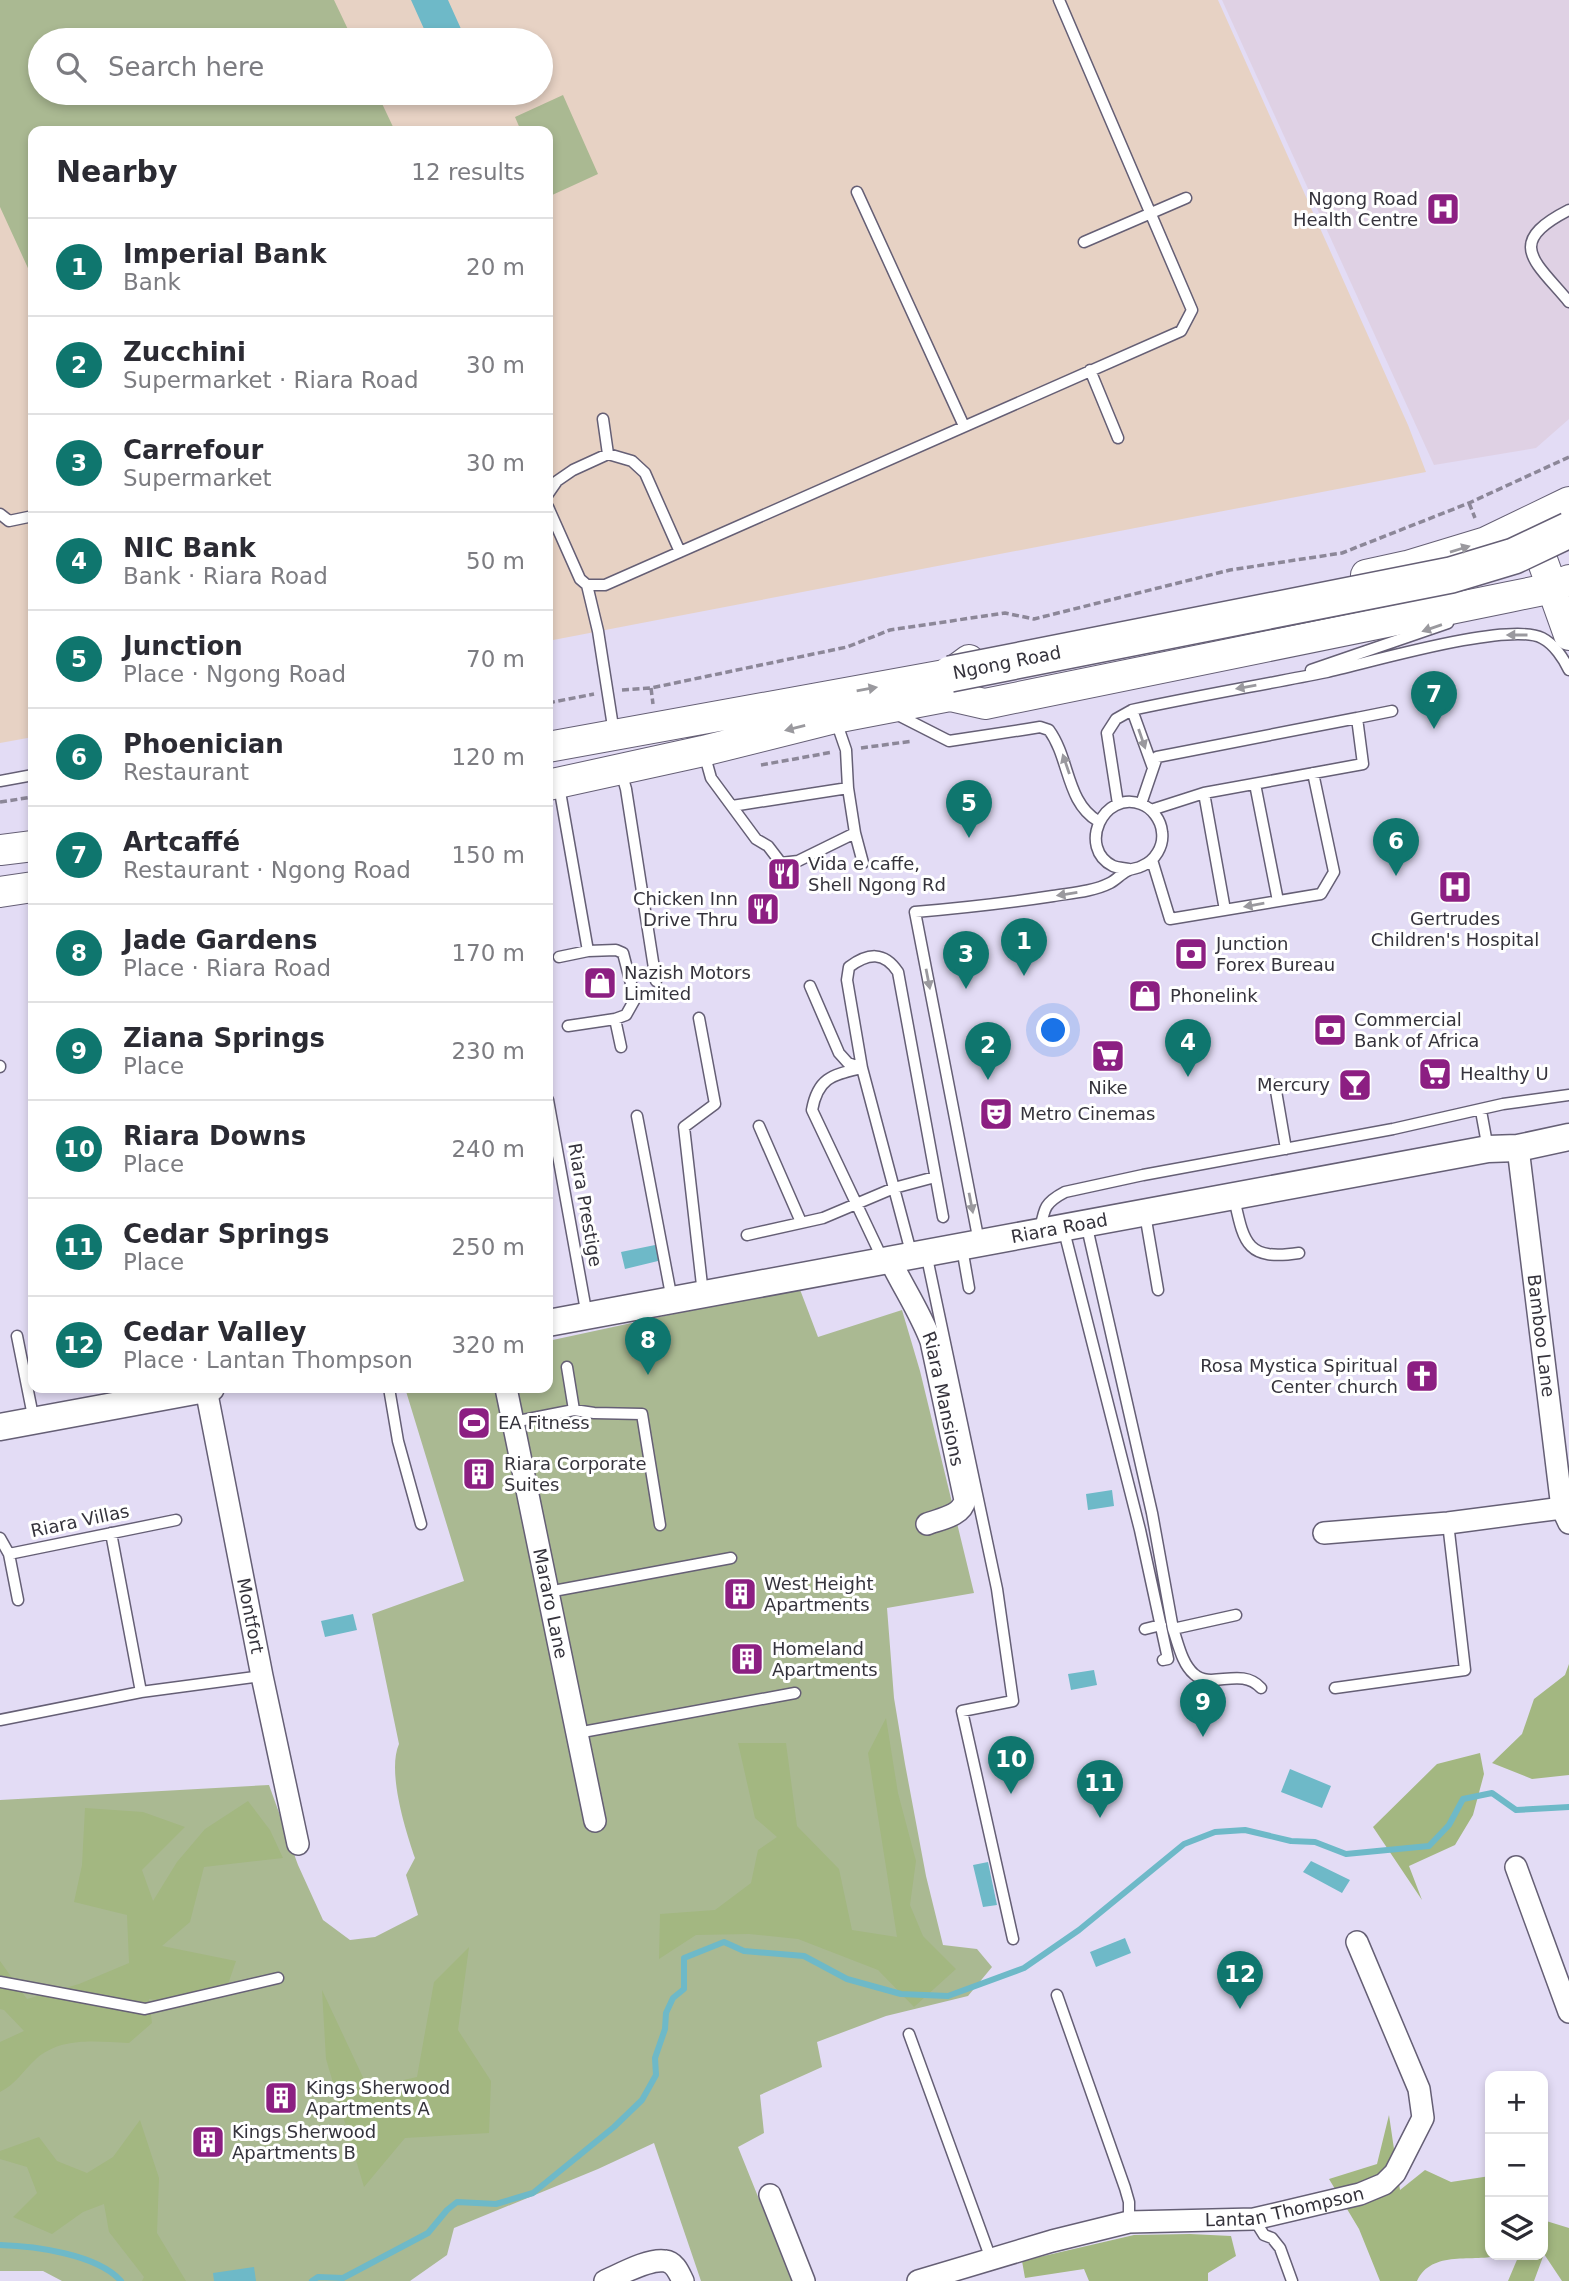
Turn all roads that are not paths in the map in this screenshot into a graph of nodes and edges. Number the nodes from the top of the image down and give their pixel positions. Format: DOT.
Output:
graph roads {
  1 [pos="1059,0"];
  2 [pos="858,192"];
  3 [pos="1186,198"];
  4 [pos="1569,211"];
  5 [pos="1150,213"];
  6 [pos="1084,242"];
  7 [pos="1569,302"];
  8 [pos="1090,370"];
  9 [pos="603,419"];
  10 [pos="964,426"];
  11 [pos="1118,438"];
  12 [pos="608,454"];
  13 [pos="553,487"];
  14 [pos="1569,502"];
  15 [pos="0,514"];
  16 [pos="28,517"];
  17 [pos="553,518"];
  18 [pos="1529,522"];
  19 [pos="1569,530"];
  20 [pos="680,552"];
  21 [pos="1569,552"];
  22 [pos="1561,584"];
  23 [pos="587,586"];
  24 [pos="1494,600"];
  25 [pos="1569,635"];
  26 [pos="1569,670"];
  27 [pos="1282,680"];
  28 [pos="950,685"];
  29 [pos="886,709"];
  30 [pos="1132,710"];
  31 [pos="1392,711"];
  32 [pos="835,718"];
  33 [pos="1357,718"];
  34 [pos="614,735"];
  35 [pos="553,746"];
  36 [pos="703,751"];
  37 [pos="1153,768"];
  38 [pos="620,769"];
  39 [pos="1312,773"];
  40 [pos="28,776"];
  41 [pos="0,781"];
  42 [pos="553,784"];
  43 [pos="1255,784"];
  44 [pos="848,788"];
  45 [pos="1204,793"];
  46 [pos="1118,804"];
  47 [pos="732,806"];
  48 [pos="1146,807"];
  49 [pos="1098,821"];
  50 [pos="855,834"];
  51 [pos="28,847"];
  52 [pos="0,850"];
  53 [pos="1152,860"];
  54 [pos="863,863"];
  55 [pos="1129,869"];
  56 [pos="28,888"];
  57 [pos="0,892"];
  58 [pos="1278,901"];
  59 [pos="1225,910"];
  60 [pos="588,951"];
  61 [pos="559,957"];
  62 [pos="656,981"];
  63 [pos="810,986"];
  64 [pos="699,1018"];
  65 [pos="615,1019"];
  66 [pos="568,1026"];
  67 [pos="621,1047"];
  68 [pos="862,1068"];
  69 [pos="1275,1085"];
  70 [pos="1569,1095"];
  71 [pos="1481,1111"];
  72 [pos="637,1116"];
  73 [pos="759,1126"];
  74 [pos="553,1128"];
  75 [pos="1569,1137"];
  76 [pos="1518,1148"];
  77 [pos="1286,1149"];
  78 [pos="1488,1149"];
  79 [pos="935,1177"];
  80 [pos="894,1188"];
  81 [pos="1233,1195"];
  82 [pos="856,1206"];
  83 [pos="1144,1212"];
  84 [pos="943,1217"];
  85 [pos="801,1222"];
  86 [pos="1063,1227"];
  87 [pos="747,1235"];
  88 [pos="970,1243"];
  89 [pos="1299,1253"];
  90 [pos="903,1257"];
  91 [pos="969,1288"];
  92 [pos="1158,1290"];
  93 [pos="703,1294"];
  94 [pos="672,1300"];
  95 [pos="587,1316"];
  96 [pos="553,1322"];
  97 [pos="17,1336"];
  98 [pos="567,1367"];
  99 [pos="28,1391"];
  100 [pos="28,1393"];
  101 [pos="182,1393"];
  102 [pos="209,1393"];
  103 [pos="390,1393"];
  104 [pos="507,1393"];
  105 [pos="574,1410"];
  106 [pos="34,1421"];
  107 [pos="513,1422"];
  108 [pos="0,1427"];
  109 [pos="1567,1512"];
  110 [pos="176,1520"];
  111 [pos="1448,1523"];
  112 [pos="421,1524"];
  113 [pos="927,1524"];
  114 [pos="660,1525"];
  115 [pos="111,1533"];
  116 [pos="1324,1533"];
  117 [pos="0,1538"];
  118 [pos="9,1554"];
  119 [pos="731,1558"];
  120 [pos="548,1592"];
  121 [pos="18,1600"];
  122 [pos="1236,1615"];
  123 [pos="1161,1625"];
  124 [pos="1145,1629"];
  125 [pos="1173,1629"];
  126 [pos="1163,1660"];
  127 [pos="262,1676"];
  128 [pos="1261,1688"];
  129 [pos="1335,1688"];
  130 [pos="141,1692"];
  131 [pos="795,1693"];
  132 [pos="0,1720"];
  133 [pos="577,1733"];
  134 [pos="595,1821"];
  135 [pos="298,1843"];
  136 [pos="1516,1867"];
  137 [pos="1013,1939"];
  138 [pos="1357,1942"];
  139 [pos="278,1978"];
  140 [pos="0,1982"];
  141 [pos="1057,1994"];
  142 [pos="1569,2012"];
  143 [pos="909,2034"];
  144 [pos="770,2195"];
  145 [pos="1254,2219"];
  146 [pos="1129,2222"];
  147 [pos="991,2259"];
  148 [pos="923,2280"];
  149 [pos="605,2281"];
  150 [pos="683,2281"];
  151 [pos="804,2281"];
  152 [pos="1292,2281"];
  1 -- 5 [label="lane"];
  2 -- 10 [label="lane"];
  3 -- 5 [label="lane"];
  4 -- 7 [label="lane"];
  5 -- 6 [label="lane"];
  5 -- 8 [label="lane"];
  8 -- 10 [label="lane"];
  8 -- 11 [label="lane"];
  9 -- 12 [label="lane"];
  10 -- 20 [label="lane"];
  12 -- 13 [label="lane"];
  12 -- 20 [label="lane"];
  14 -- 18 [label="main road, Ngong Road"];
  15 -- 16 [label="lane"];
  17 -- 23 [label="lane"];
  18 -- 22 [label="main road"];
  28 -- 18 [label="main road, Ngong Road, one-way"];
  19 -- 28 [label="main road, Ngong Road, bridge"];
  20 -- 23 [label="lane"];
  21 -- 28 [label="main road, Ngong Road"];
  22 -- 24 [label="main road, Ngong Road"];
  22 -- 25 [label="main road"];
  23 -- 34 [label="lane"];
  24 -- 27 [label="lane, one-way"];
  24 -- 28 [label="main road, Ngong Road"];
  26 -- 27 [label="lane, one-way"];
  27 -- 30 [label="lane, one-way"];
  28 -- 29 [label="main road, Ngong Road"];
  34 -- 28 [label="main road, one-way"];
  29 -- 32 [label="main road, Ngong Road"];
  49 -- 29 [label="lane, one-way"];
  30 -- 37 [label="lane, one-way"];
  30 -- 46 [label="lane"];
  31 -- 33 [label="lane"];
  32 -- 36 [label="main road, Ngong Road, one-way"];
  32 -- 44 [label="lane"];
  33 -- 37 [label="lane"];
  33 -- 39 [label="lane"];
  34 -- 35 [label="main road"];
  36 -- 38 [label="main road, Ngong Road"];
  36 -- 47 [label="lane"];
  37 -- 48 [label="lane"];
  38 -- 42 [label="main road, Ngong Road"];
  38 -- 62 [label="lane"];
  39 -- 43 [label="lane"];
  39 -- 58 [label="lane"];
  40 -- 41 [label="lane"];
  42 -- 60 [label="lane"];
  43 -- 45 [label="lane"];
  43 -- 58 [label="lane"];
  44 -- 47 [label="lane"];
  44 -- 50 [label="lane"];
  45 -- 48 [label="lane"];
  45 -- 59 [label="lane"];
  46 -- 48 [label="lane"];
  46 -- 49 [label="lane"];
  47 -- 50 [label="lane"];
  48 -- 53 [label="lane"];
  49 -- 55 [label="lane"];
  50 -- 54 [label="lane"];
  51 -- 52 [label="main road"];
  53 -- 55 [label="lane"];
  53 -- 59 [label="lane"];
  55 -- 88 [label="lane, one-way"];
  56 -- 57 [label="main road"];
  58 -- 59 [label="lane, one-way"];
  60 -- 61 [label="lane"];
  60 -- 65 [label="lane"];
  63 -- 68 [label="lane"];
  64 -- 93 [label="lane"];
  65 -- 66 [label="lane"];
  65 -- 67 [label="lane"];
  68 -- 79 [label="lane"];
  68 -- 80 [label="lane"];
  68 -- 82 [label="lane"];
  69 -- 77 [label="lane"];
  70 -- 71 [label="lane"];
  71 -- 77 [label="lane"];
  71 -- 78 [label="lane"];
  72 -- 94 [label="lane"];
  73 -- 85 [label="lane"];
  74 -- 95 [label="lane, Riara Prestige"];
  75 -- 76 [label="street, Riara Road"];
  76 -- 78 [label="street, Riara Road"];
  76 -- 109 [label="street, Bamboo Lane"];
  77 -- 86 [label="lane"];
  78 -- 81 [label="street, Riara Road"];
  79 -- 80 [label="lane"];
  79 -- 84 [label="lane"];
  80 -- 82 [label="lane"];
  80 -- 90 [label="lane"];
  81 -- 83 [label="street, Riara Road"];
  81 -- 89 [label="lane"];
  82 -- 85 [label="lane"];
  82 -- 90 [label="lane"];
  83 -- 86 [label="street, Riara Road"];
  83 -- 92 [label="lane"];
  85 -- 87 [label="lane"];
  86 -- 88 [label="street, Riara Road"];
  86 -- 123 [label="lane"];
  86 -- 125 [label="lane"];
  88 -- 90 [label="street, Riara Road"];
  88 -- 91 [label="lane"];
  90 -- 93 [label="street, Riara Road"];
  90 -- 113 [label="street, Riara Mansions"];
  90 -- 137 [label="lane"];
  93 -- 94 [label="street, Riara Road"];
  94 -- 95 [label="street, Riara Road"];
  95 -- 96 [label="street, Riara Road"];
  97 -- 99 [label="lane"];
  98 -- 105 [label="lane"];
  100 -- 106 [label="lane"];
  101 -- 106 [label="street"];
  102 -- 127 [label="street, Montfort"];
  103 -- 112 [label="lane"];
  104 -- 107 [label="street, Mararo Lane"];
  105 -- 107 [label="lane"];
  105 -- 114 [label="lane"];
  106 -- 108 [label="street"];
  107 -- 120 [label="street, Mararo Lane"];
  109 -- 111 [label="street"];
  110 -- 115 [label="lane, Riara Villas"];
  111 -- 116 [label="street"];
  111 -- 129 [label="lane"];
  115 -- 118 [label="lane, Riara Villas"];
  115 -- 130 [label="lane"];
  117 -- 118 [label="lane"];
  118 -- 121 [label="lane"];
  119 -- 120 [label="lane"];
  120 -- 133 [label="street, Mararo Lane"];
  122 -- 125 [label="lane"];
  123 -- 124 [label="lane"];
  123 -- 126 [label="lane"];
  125 -- 128 [label="lane"];
  127 -- 130 [label="lane"];
  127 -- 135 [label="street, Montfort"];
  130 -- 132 [label="lane"];
  131 -- 133 [label="lane"];
  133 -- 134 [label="street, Mararo Lane"];
  136 -- 142 [label="street"];
  138 -- 145 [label="street, Lantan Thompson"];
  139 -- 140 [label="lane"];
  141 -- 146 [label="lane"];
  143 -- 147 [label="lane"];
  144 -- 151 [label="street"];
  145 -- 146 [label="street, Lantan Thompson"];
  145 -- 152 [label="lane"];
  146 -- 147 [label="street, Lantan Thompson"];
  147 -- 148 [label="street, Lantan Thompson"];
  149 -- 150 [label="street"];
}
